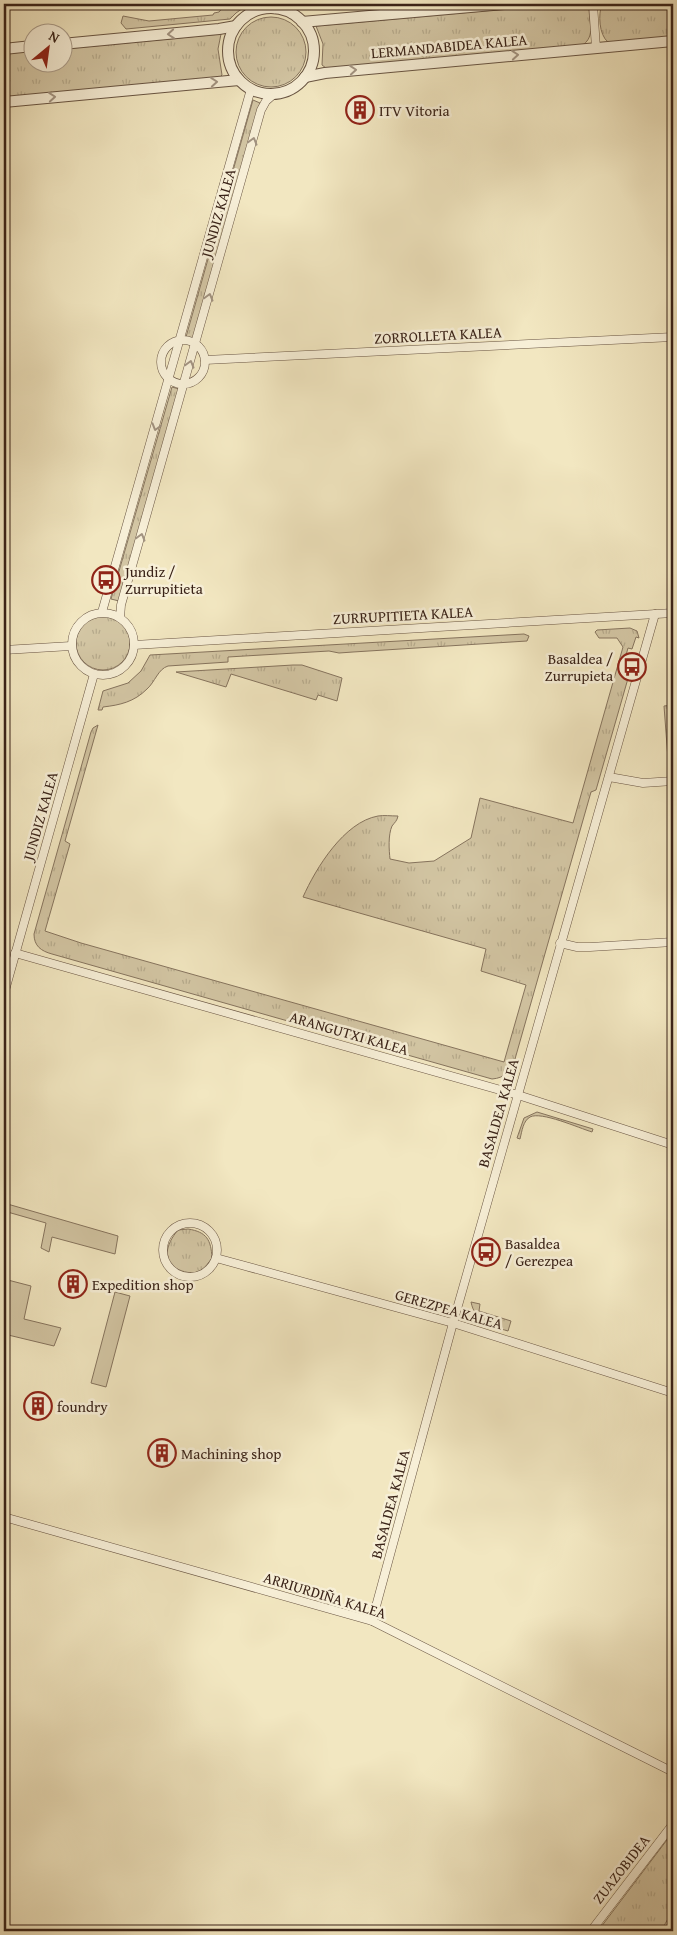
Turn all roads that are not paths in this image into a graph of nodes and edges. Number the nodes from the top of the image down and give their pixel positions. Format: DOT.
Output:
graph roads {
  1 [pos="504,4"];
  2 [pos="593,4"];
  3 [pos="275,6"];
  4 [pos="292,9"];
  5 [pos="302,22"];
  6 [pos="236,26"];
  7 [pos="673,41"];
  8 [pos="72,43"];
  9 [pos="22,47"];
  10 [pos="596,48"];
  11 [pos="4,49"];
  12 [pos="305,77"];
  13 [pos="239,80"];
  14 [pos="251,89"];
  15 [pos="274,94"];
  16 [pos="4,102"];
  17 [pos="673,337"];
  18 [pos="181,340"];
  19 [pos="196,344"];
  20 [pos="205,360"];
  21 [pos="170,380"];
  22 [pos="184,384"];
  23 [pos="102,612"];
  24 [pos="673,613"];
  25 [pos="655,614"];
  26 [pos="120,618"];
  27 [pos="134,644"];
  28 [pos="71,646"];
  29 [pos="4,650"];
  30 [pos="94,674"];
  31 [pos="609,777"];
  32 [pos="673,781"];
  33 [pos="673,942"];
  34 [pos="560,943"];
  35 [pos="16,953"];
  36 [pos="4,994"];
  37 [pos="518,1095"];
  38 [pos="673,1145"];
  39 [pos="216,1258"];
  40 [pos="454,1323"];
  41 [pos="673,1393"];
  42 [pos="4,1517"];
  43 [pos="372,1621"];
  44 [pos="673,1772"];
  45 [pos="673,1824"];
  46 [pos="592,1931"];
  1 -- 5 [label="street"];
  2 -- 10 [label="street"];
  3 -- 4 [label="street"];
  3 -- 6 [label="street"];
  4 -- 5 [label="street"];
  5 -- 12 [label="street"];
  6 -- 8 [label="street, one-way"];
  6 -- 13 [label="street"];
  7 -- 10 [label="street, LERMANDABIDEA KALEA"];
  9 -- 11 [label="street"];
  12 -- 10 [label="street, LERMANDABIDEA KALEA, one-way"];
  12 -- 15 [label="street"];
  13 -- 14 [label="street"];
  16 -- 13 [label="street, one-way"];
  14 -- 15 [label="street"];
  14 -- 18 [label="street, JUNDIZ KALEA"];
  19 -- 15 [label="street, JUNDIZ KALEA, one-way"];
  17 -- 20 [label="street, ZORROLLETA KALEA"];
  18 -- 19 [label="street"];
  18 -- 21 [label="street, JUNDIZ KALEA"];
  18 -- 21 [label="street"];
  19 -- 20 [label="street"];
  22 -- 19 [label="street, JUNDIZ KALEA, one-way"];
  20 -- 22 [label="street"];
  21 -- 22 [label="street"];
  21 -- 23 [label="street, JUNDIZ KALEA, one-way"];
  26 -- 22 [label="street, JUNDIZ KALEA, one-way"];
  23 -- 26 [label="street"];
  23 -- 28 [label="street"];
  24 -- 25 [label="street, ZURRUPITIETA KALEA"];
  25 -- 27 [label="street, ZURRUPITIETA KALEA"];
  25 -- 31 [label="street, BASALDEA KALEA"];
  26 -- 27 [label="street"];
  27 -- 30 [label="street"];
  28 -- 29 [label="street"];
  28 -- 30 [label="street"];
  30 -- 35 [label="street, JUNDIZ KALEA"];
  31 -- 32 [label="street"];
  31 -- 34 [label="street, BASALDEA KALEA"];
  33 -- 34 [label="street"];
  34 -- 37 [label="street, BASALDEA KALEA"];
  35 -- 36 [label="street, JUNDIZ KALEA"];
  35 -- 37 [label="street, ARANGUTXI KALEA"];
  37 -- 38 [label="street, ARANGUTXI KALEA"];
  37 -- 40 [label="street, BASALDEA KALEA"];
  39 -- 39 [label="street"];
  39 -- 40 [label="street, GEREZPEA KALEA"];
  40 -- 41 [label="street, GEREZPEA KALEA"];
  40 -- 43 [label="street, BASALDEA KALEA"];
  42 -- 43 [label="street, ARRIURDIÑA KALEA"];
  43 -- 44 [label="street, ARRIURDIÑA KALEA"];
  45 -- 46 [label="street, ZUAZOBIDEA"];
}
